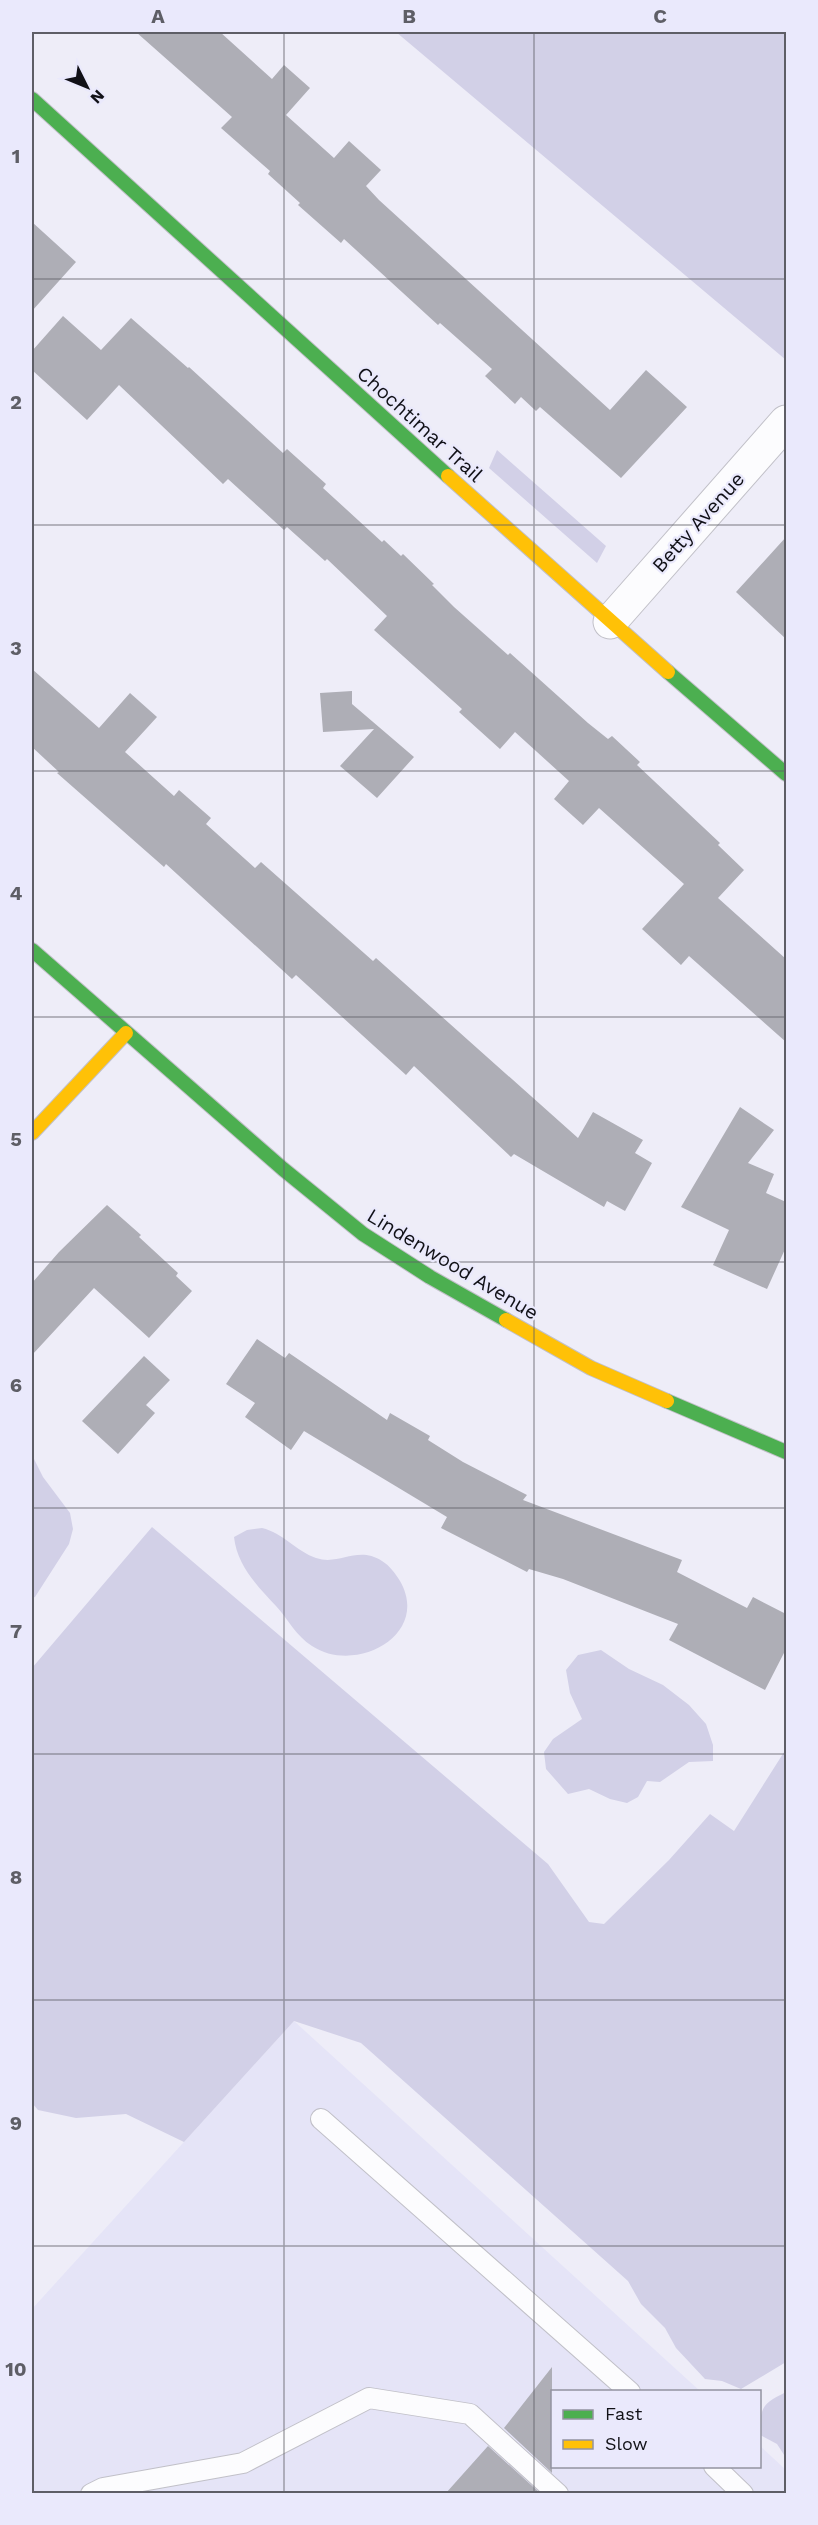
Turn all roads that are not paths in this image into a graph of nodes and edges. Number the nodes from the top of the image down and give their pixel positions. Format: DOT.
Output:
graph roads {
  1 [pos="32,99"];
  2 [pos="786,422"];
  3 [pos="610,622"];
  4 [pos="786,774"];
  5 [pos="32,950"];
  6 [pos="126,1033"];
  7 [pos="32,1133"];
  8 [pos="786,1452"];
  9 [pos="321,2119"];
  10 [pos="629,2390"];
  11 [pos="716,2468"];
  12 [pos="91,2493"];
  13 [pos="558,2493"];
  14 [pos="743,2493"];
  1 -- 3 [label="street, Chochtimar Trail"];
  2 -- 3 [label="street, Betty Avenue"];
  3 -- 4 [label="street, Chochtimar Trail"];
  5 -- 6 [label="street, Lindenwood Avenue"];
  6 -- 7 [label="street"];
  6 -- 8 [label="street, Lindenwood Avenue"];
  9 -- 10 [label="lane"];
  11 -- 14 [label="lane"];
  12 -- 13 [label="lane"];
}
